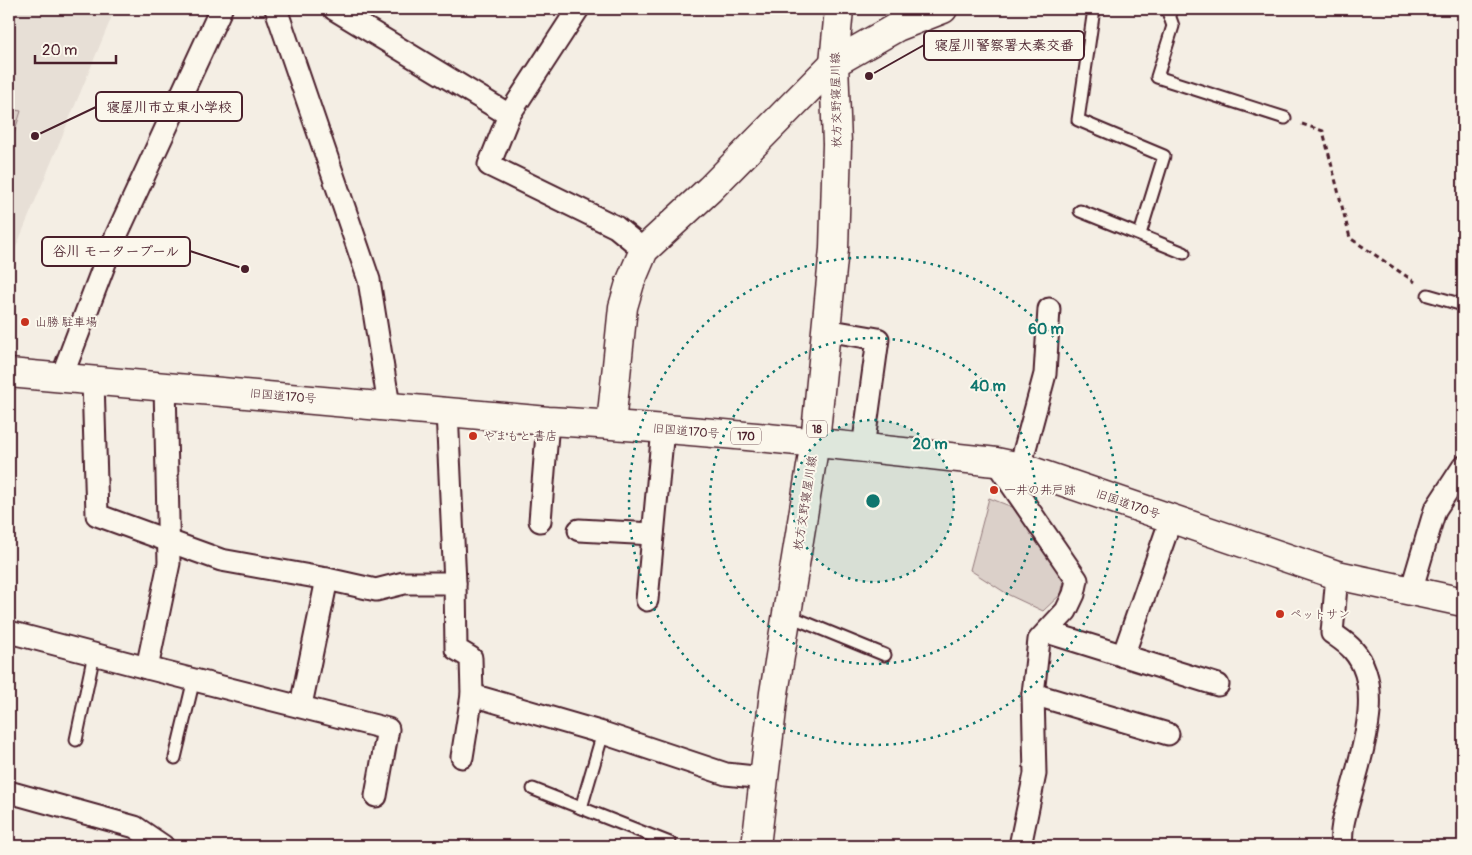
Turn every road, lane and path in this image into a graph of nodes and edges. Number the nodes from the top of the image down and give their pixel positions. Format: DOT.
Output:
graph roads {
  1 [pos="220,9"];
  2 [pos="276,9"];
  3 [pos="334,9"];
  4 [pos="578,9"];
  5 [pos="839,9"];
  6 [pos="943,9"];
  7 [pos="1094,9"];
  8 [pos="1167,9"];
  9 [pos="834,63"];
  10 [pos="509,115"];
  11 [pos="1285,118"];
  12 [pos="1080,211"];
  13 [pos="1140,234"];
  14 [pos="644,250"];
  15 [pos="1184,253"];
  16 [pos="1428,295"];
  17 [pos="1463,305"];
  18 [pos="1049,309"];
  19 [pos="826,330"];
  20 [pos="9,373"];
  21 [pos="62,376"];
  22 [pos="93,381"];
  23 [pos="165,386"];
  24 [pos="389,406"];
  25 [pos="446,411"];
  26 [pos="548,421"];
  27 [pos="610,424"];
  28 [pos="664,429"];
  29 [pos="816,442"];
  30 [pos="863,448"];
  31 [pos="1008,465"];
  32 [pos="1463,466"];
  33 [pos="1171,519"];
  34 [pos="540,521"];
  35 [pos="579,530"];
  36 [pos="653,534"];
  37 [pos="168,542"];
  38 [pos="1337,575"];
  39 [pos="327,579"];
  40 [pos="455,583"];
  41 [pos="1412,591"];
  42 [pos="646,600"];
  43 [pos="1463,602"];
  44 [pos="787,615"];
  45 [pos="9,632"];
  46 [pos="1047,632"];
  47 [pos="94,654"];
  48 [pos="885,655"];
  49 [pos="1123,656"];
  50 [pos="147,668"];
  51 [pos="194,679"];
  52 [pos="1218,685"];
  53 [pos="1033,694"];
  54 [pos="472,695"];
  55 [pos="301,706"];
  56 [pos="603,733"];
  57 [pos="1168,734"];
  58 [pos="76,740"];
  59 [pos="462,757"];
  60 [pos="175,758"];
  61 [pos="764,778"];
  62 [pos="533,790"];
  63 [pos="9,792"];
  64 [pos="376,796"];
  65 [pos="581,808"];
  66 [pos="670,843"];
  67 [pos="760,844"];
  68 [pos="162,846"];
  69 [pos="1020,846"];
  70 [pos="1342,846"];
  1 -- 21 [label="street"];
  2 -- 24 [label="street"];
  3 -- 10 [label="street"];
  4 -- 10 [label="street"];
  5 -- 9 [label="main road, 枚方交野寝屋川線 / 18"];
  6 -- 9 [label="main road"];
  7 -- 13 [label="lane"];
  8 -- 11 [label="lane"];
  9 -- 14 [label="main road"];
  9 -- 19 [label="main road, 枚方交野寝屋川線 / 18"];
  10 -- 14 [label="street"];
  11 -- 16 [label="path"];
  12 -- 13 [label="lane"];
  13 -- 15 [label="lane"];
  14 -- 27 [label="main road"];
  16 -- 17 [label="lane"];
  18 -- 31 [label="street"];
  19 -- 29 [label="main road, 枚方交野寝屋川線 / 18"];
  19 -- 30 [label="street"];
  20 -- 21 [label="main road, 旧国道170号 / 170"];
  21 -- 22 [label="main road, 旧国道170号 / 170"];
  22 -- 23 [label="main road, 旧国道170号 / 170"];
  22 -- 37 [label="street"];
  23 -- 24 [label="main road, 旧国道170号 / 170"];
  23 -- 37 [label="street"];
  24 -- 25 [label="main road, 旧国道170号 / 170"];
  25 -- 26 [label="main road, 旧国道170号 / 170"];
  25 -- 40 [label="street"];
  26 -- 27 [label="main road, 旧国道170号 / 170"];
  26 -- 34 [label="street"];
  27 -- 28 [label="main road, 旧国道170号 / 170"];
  28 -- 29 [label="main road, 旧国道170号 / 170"];
  28 -- 36 [label="street"];
  29 -- 30 [label="main road, 旧国道170号 / 170"];
  29 -- 44 [label="main road, 枚方交野寝屋川線 / 18"];
  30 -- 31 [label="main road, 旧国道170号 / 170"];
  31 -- 33 [label="main road, 旧国道170号 / 170"];
  31 -- 46 [label="street"];
  32 -- 41 [label="street"];
  33 -- 38 [label="main road, 旧国道170号 / 170"];
  33 -- 49 [label="street"];
  35 -- 36 [label="street"];
  36 -- 42 [label="street"];
  37 -- 39 [label="street"];
  37 -- 50 [label="street"];
  38 -- 41 [label="main road, 旧国道170号 / 170"];
  38 -- 70 [label="street"];
  39 -- 40 [label="street"];
  39 -- 55 [label="street"];
  40 -- 54 [label="street"];
  41 -- 43 [label="main road, 旧国道170号 / 170"];
  44 -- 48 [label="lane"];
  44 -- 61 [label="main road, 枚方交野寝屋川線 / 18"];
  45 -- 47 [label="street"];
  46 -- 49 [label="street"];
  46 -- 53 [label="street"];
  47 -- 50 [label="street"];
  47 -- 58 [label="lane"];
  49 -- 52 [label="street"];
  50 -- 51 [label="street"];
  51 -- 55 [label="street"];
  51 -- 60 [label="lane"];
  53 -- 57 [label="street"];
  53 -- 69 [label="street"];
  54 -- 56 [label="street"];
  54 -- 59 [label="street"];
  55 -- 64 [label="street"];
  56 -- 61 [label="street"];
  56 -- 65 [label="lane"];
  61 -- 67 [label="main road, 枚方交野寝屋川線 / 18"];
  62 -- 65 [label="lane"];
  63 -- 68 [label="street"];
  65 -- 66 [label="lane"];
}
